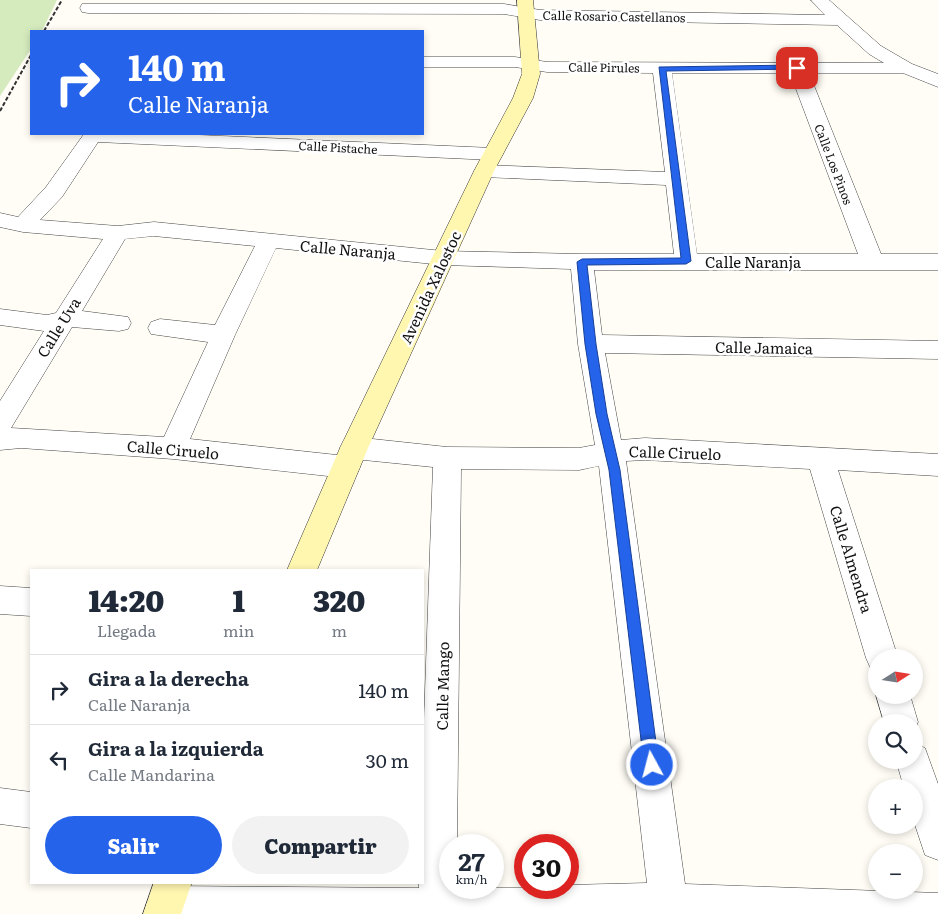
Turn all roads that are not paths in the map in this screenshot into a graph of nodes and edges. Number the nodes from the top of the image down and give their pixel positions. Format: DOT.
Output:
graph roads {
  1 [pos="820,0"];
  2 [pos="525,6"];
  3 [pos="88,8"];
  4 [pos="839,20"];
  5 [pos="424,62"];
  6 [pos="530,65"];
  7 [pos="662,68"];
  8 [pos="797,68"];
  9 [pos="906,68"];
  10 [pos="936,78"];
  11 [pos="94,135"];
  12 [pos="489,163"];
  13 [pos="676,179"];
  14 [pos="0,220"];
  15 [pos="23,225"];
  16 [pos="118,233"];
  17 [pos="268,242"];
  18 [pos="443,258"];
  19 [pos="686,261"];
  20 [pos="872,261"];
  21 [pos="582,262"];
  22 [pos="938,262"];
  23 [pos="0,317"];
  24 [pos="62,320"];
  25 [pos="119,323"];
  26 [pos="160,328"];
  27 [pos="223,335"];
  28 [pos="590,344"];
  29 [pos="938,350"];
  30 [pos="0,423"];
  31 [pos="0,439"];
  32 [pos="173,448"];
  33 [pos="610,452"];
  34 [pos="350,457"];
  35 [pos="447,458"];
  36 [pos="821,460"];
  37 [pos="938,465"];
  38 [pos="302,569"];
  39 [pos="0,600"];
  40 [pos="30,602"];
  41 [pos="879,649"];
  42 [pos="916,769"];
  43 [pos="0,806"];
  44 [pos="30,810"];
  45 [pos="938,842"];
  46 [pos="167,900"];
  47 [pos="669,908"];
  48 [pos="437,911"];
  49 [pos="938,912"];
  1 -- 4 [label="street"];
  2 -- 3 [label="street, Calle Rosario Castellanos"];
  2 -- 4 [label="street, Calle Rosario Castellanos"];
  2 -- 6 [label="street, Avenida Xalostoc"];
  4 -- 9 [label="street"];
  5 -- 6 [label="street, Calle Pirules"];
  6 -- 7 [label="street, Calle Pirules"];
  6 -- 12 [label="street, Avenida Xalostoc"];
  7 -- 8 [label="street, Calle Pirules"];
  7 -- 13 [label="street"];
  8 -- 9 [label="street, Calle Pirules"];
  8 -- 20 [label="street, Calle Los Pinos"];
  9 -- 10 [label="street"];
  11 -- 12 [label="street, Calle Pistache"];
  11 -- 15 [label="street"];
  12 -- 13 [label="street, Calle Pistache"];
  12 -- 18 [label="street, Avenida Xalostoc"];
  13 -- 19 [label="street"];
  14 -- 15 [label="street, Calle Naranja"];
  15 -- 16 [label="street, Calle Naranja"];
  16 -- 17 [label="street, Calle Naranja"];
  16 -- 24 [label="street, Calle Uva"];
  17 -- 18 [label="street, Calle Naranja"];
  17 -- 27 [label="street"];
  18 -- 21 [label="street, Calle Naranja"];
  18 -- 34 [label="street, Avenida Xalostoc"];
  19 -- 20 [label="street, Calle Naranja"];
  19 -- 21 [label="street, Calle Naranja"];
  20 -- 22 [label="street, Calle Naranja"];
  21 -- 28 [label="street"];
  23 -- 24 [label="street"];
  24 -- 25 [label="street"];
  24 -- 30 [label="street, Calle Uva"];
  26 -- 27 [label="street"];
  27 -- 32 [label="street"];
  28 -- 29 [label="street, Calle Jamaica"];
  28 -- 33 [label="street"];
  31 -- 32 [label="street, Calle Ciruelo"];
  32 -- 34 [label="street, Calle Ciruelo"];
  33 -- 35 [label="street, Calle Ciruelo"];
  33 -- 36 [label="street, Calle Ciruelo"];
  33 -- 47 [label="street"];
  34 -- 35 [label="street, Calle Ciruelo"];
  34 -- 38 [label="street, Avenida Xalostoc"];
  35 -- 48 [label="street, Calle Mango"];
  36 -- 37 [label="street, Calle Ciruelo"];
  36 -- 41 [label="street, Calle Almendra"];
  39 -- 40 [label="street"];
  42 -- 45 [label="street"];
  43 -- 44 [label="street"];
  46 -- 48 [label="street"];
  47 -- 48 [label="street"];
  47 -- 49 [label="street"];
}
